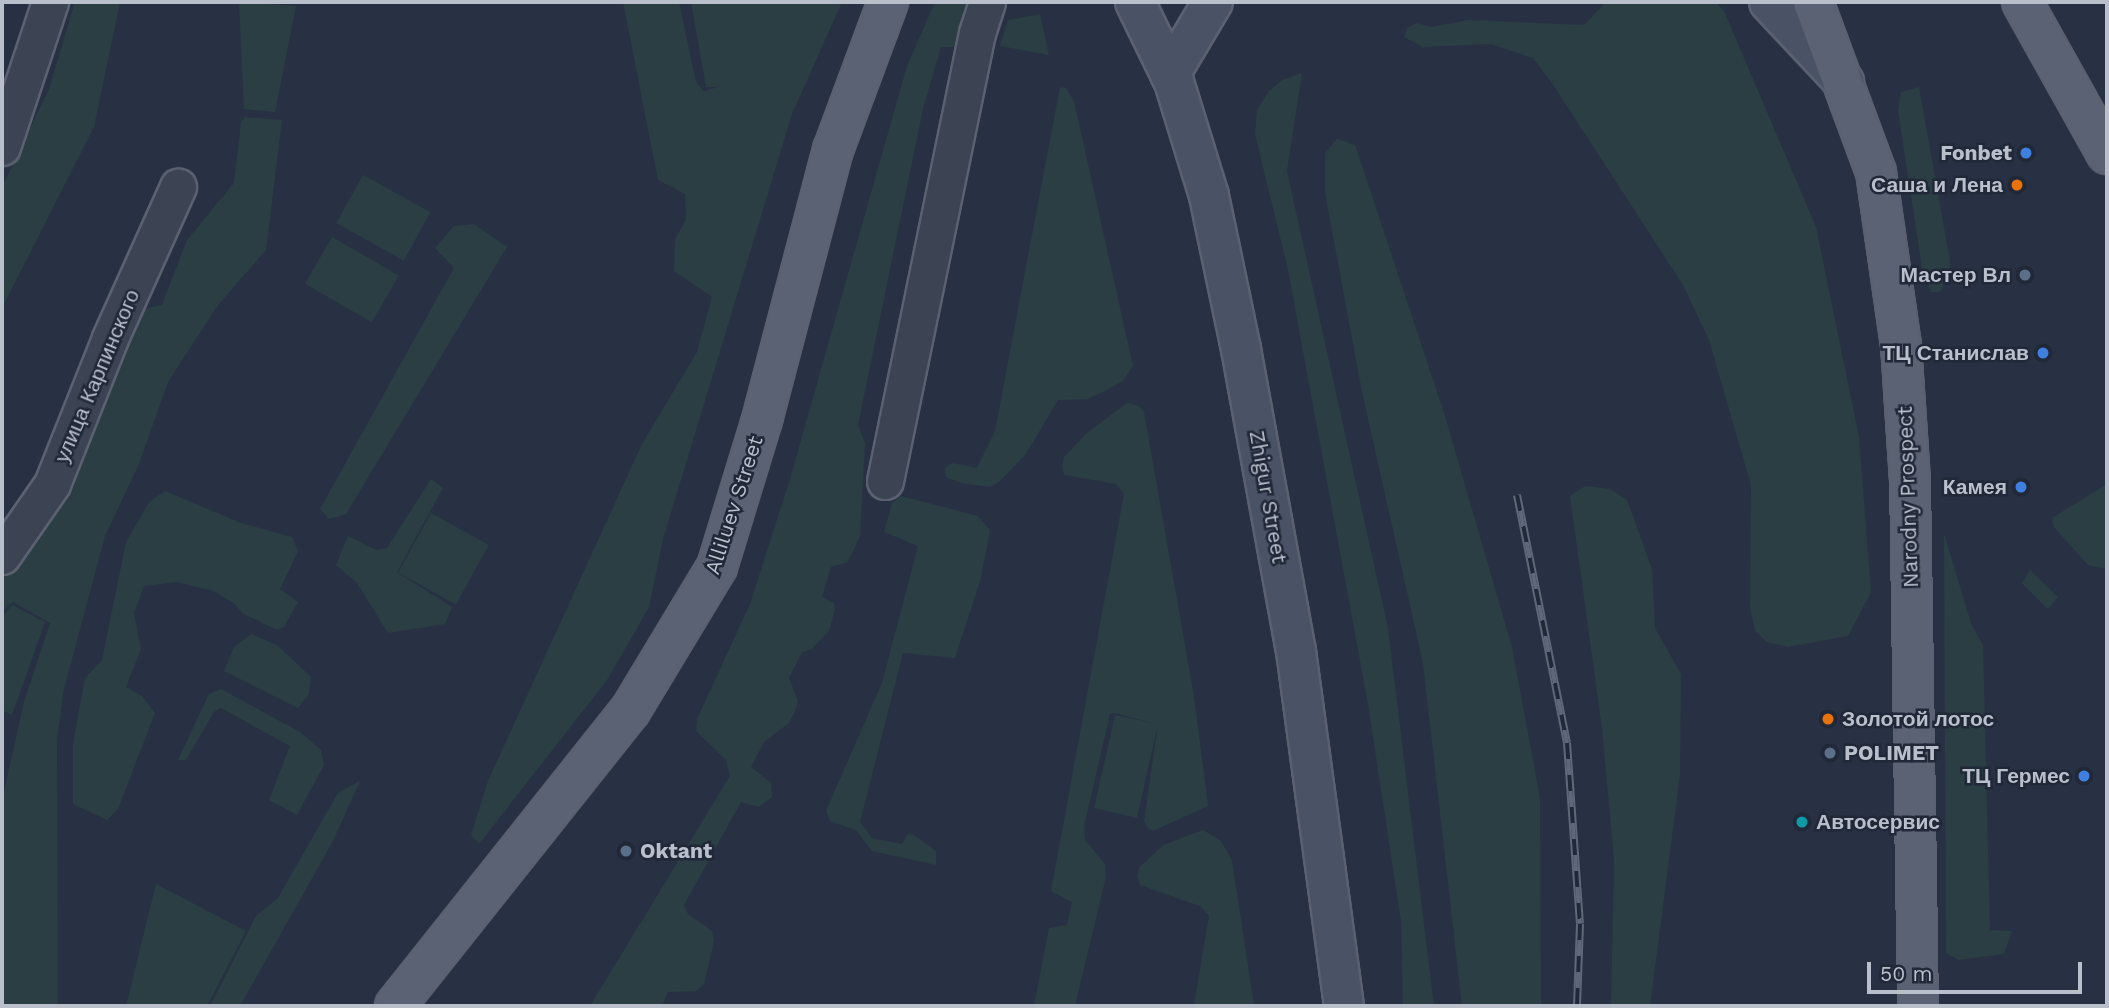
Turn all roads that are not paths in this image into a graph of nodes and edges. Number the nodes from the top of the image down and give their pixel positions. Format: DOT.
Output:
graph roads {
  1 [pos="50,2"];
  2 [pos="888,2"];
  3 [pos="987,2"];
  4 [pos="1135,2"];
  5 [pos="1213,2"];
  6 [pos="1769,2"];
  7 [pos="1813,2"];
  8 [pos="2022,2"];
  9 [pos="1170,74"];
  10 [pos="1848,86"];
  11 [pos="2,147"];
  12 [pos="2107,154"];
  13 [pos="178,187"];
  14 [pos="885,481"];
  15 [pos="2,556"];
  16 [pos="395,1006"];
  17 [pos="1344,1006"];
  18 [pos="1918,1006"];
  1 -- 11 [label="street"];
  2 -- 16 [label="main road, Alliluev Street"];
  3 -- 14 [label="street"];
  4 -- 9 [label="main road, Zhigur Street"];
  5 -- 9 [label="main road"];
  6 -- 10 [label="main road"];
  7 -- 10 [label="main road, Narodny Prospect"];
  8 -- 12 [label="main road"];
  9 -- 17 [label="main road, Zhigur Street"];
  10 -- 18 [label="main road, Narodny Prospect"];
  13 -- 15 [label="street, улица Карпинского"];
}
